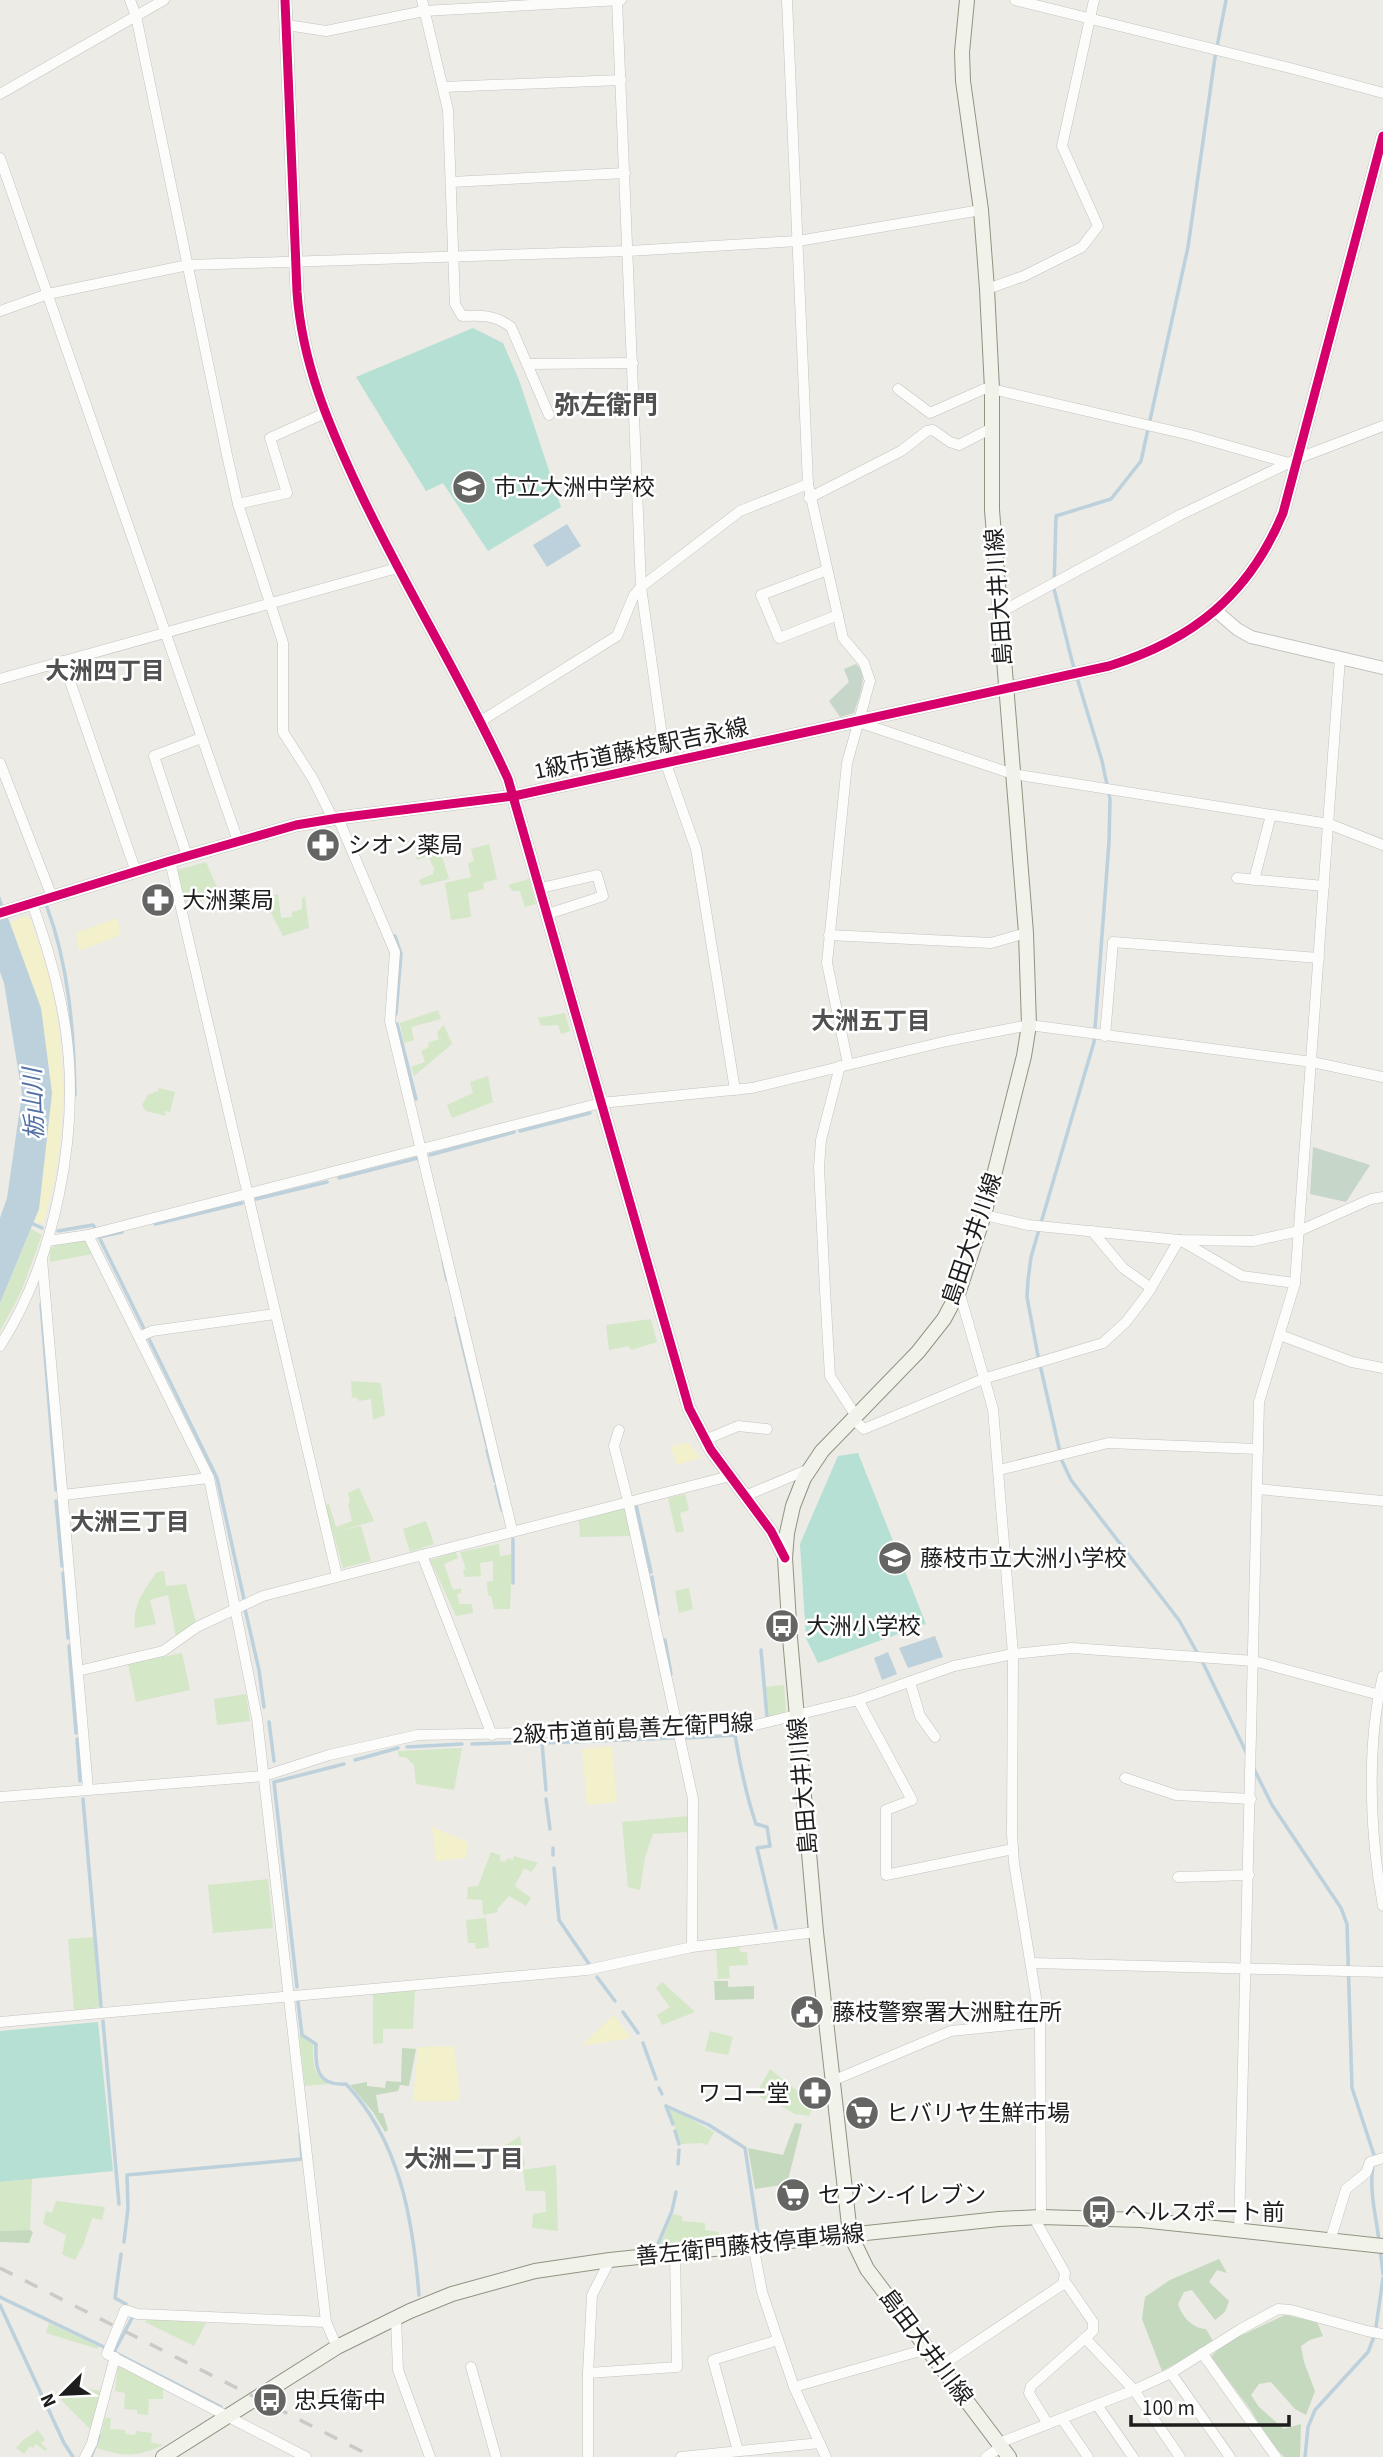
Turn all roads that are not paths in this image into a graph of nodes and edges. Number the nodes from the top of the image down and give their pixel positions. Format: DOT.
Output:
graph roads {
  1 [pos="130,0"];
  2 [pos="164,0"];
  3 [pos="285,0"];
  4 [pos="422,0"];
  5 [pos="618,0"];
  6 [pos="787,0"];
  7 [pos="967,0"];
  8 [pos="1015,0"];
  9 [pos="1094,0"];
  10 [pos="424,11"];
  11 [pos="136,16"];
  12 [pos="1090,18"];
  13 [pos="287,25"];
  14 [pos="621,80"];
  15 [pos="443,88"];
  16 [pos="1383,93"];
  17 [pos="0,94"];
  18 [pos="1383,136"];
  19 [pos="0,158"];
  20 [pos="625,173"];
  21 [pos="452,182"];
  22 [pos="981,210"];
  23 [pos="797,241"];
  24 [pos="628,251"];
  25 [pos="455,256"];
  26 [pos="295,263"];
  27 [pos="188,265"];
  28 [pos="987,289"];
  29 [pos="48,294"];
  30 [pos="0,311"];
  31 [pos="528,363"];
  32 [pos="633,363"];
  33 [pos="898,389"];
  34 [pos="992,389"];
  35 [pos="325,413"];
  36 [pos="549,415"];
  37 [pos="1383,426"];
  38 [pos="992,428"];
  39 [pos="1294,460"];
  40 [pos="808,484"];
  41 [pos="810,498"];
  42 [pos="238,504"];
  43 [pos="397,568"];
  44 [pos="827,570"];
  45 [pos="641,587"];
  46 [pos="271,602"];
  47 [pos="1215,610"];
  48 [pos="999,613"];
  49 [pos="838,615"];
  50 [pos="165,631"];
  51 [pos="1340,658"];
  52 [pos="63,661"];
  53 [pos="1383,668"];
  54 [pos="0,679"];
  55 [pos="1006,690"];
  56 [pos="481,721"];
  57 [pos="858,722"];
  58 [pos="201,738"];
  59 [pos="0,763"];
  60 [pos="666,764"];
  61 [pos="1013,774"];
  62 [pos="514,796"];
  63 [pos="1271,815"];
  64 [pos="335,818"];
  65 [pos="1329,824"];
  66 [pos="238,841"];
  67 [pos="1383,845"];
  68 [pos="187,856"];
  69 [pos="170,861"];
  70 [pos="136,872"];
  71 [pos="1237,878"];
  72 [pos="1254,880"];
  73 [pos="1324,886"];
  74 [pos="541,888"];
  75 [pos="52,897"];
  76 [pos="29,904"];
  77 [pos="0,913"];
  78 [pos="548,914"];
  79 [pos="1026,933"];
  80 [pos="829,934"];
  81 [pos="1319,958"];
  82 [pos="1029,1026"];
  83 [pos="1098,1035"];
  84 [pos="1312,1062"];
  85 [pos="844,1065"];
  86 [pos="1383,1077"];
  87 [pos="735,1090"];
  88 [pos="601,1103"];
  89 [pos="422,1151"];
  90 [pos="248,1194"];
  91 [pos="1383,1197"];
  92 [pos="984,1216"];
  93 [pos="1092,1231"];
  94 [pos="1299,1231"];
  95 [pos="89,1235"];
  96 [pos="1179,1240"];
  97 [pos="48,1241"];
  98 [pos="42,1259"];
  99 [pos="1295,1283"];
  100 [pos="1151,1288"];
  101 [pos="959,1291"];
  102 [pos="275,1314"];
  103 [pos="144,1335"];
  104 [pos="1280,1335"];
  105 [pos="0,1346"];
  106 [pos="1383,1368"];
  107 [pos="983,1379"];
  108 [pos="855,1418"];
  109 [pos="767,1429"];
  110 [pos="619,1430"];
  111 [pos="705,1440"];
  112 [pos="1258,1449"];
  113 [pos="811,1468"];
  114 [pos="999,1470"];
  115 [pos="730,1476"];
  116 [pos="209,1478"];
  117 [pos="1258,1489"];
  118 [pos="63,1495"];
  119 [pos="745,1496"];
  120 [pos="628,1501"];
  121 [pos="1383,1501"];
  122 [pos="512,1530"];
  123 [pos="422,1555"];
  124 [pos="785,1558"];
  125 [pos="337,1576"];
  126 [pos="236,1607"];
  127 [pos="1013,1654"];
  128 [pos="1254,1661"];
  129 [pos="78,1671"];
  130 [pos="1383,1676"];
  131 [pos="910,1682"];
  132 [pos="1381,1695"];
  133 [pos="858,1700"];
  134 [pos="797,1716"];
  135 [pos="678,1731"];
  136 [pos="492,1735"];
  137 [pos="934,1737"];
  138 [pos="264,1776"];
  139 [pos="1125,1778"];
  140 [pos="88,1789"];
  141 [pos="0,1797"];
  142 [pos="1251,1799"];
  143 [pos="1013,1849"];
  144 [pos="1249,1875"];
  145 [pos="1178,1877"];
  146 [pos="1383,1906"];
  147 [pos="816,1932"];
  148 [pos="692,1947"];
  149 [pos="1032,1963"];
  150 [pos="1245,1969"];
  151 [pos="1383,1972"];
  152 [pos="289,1996"];
  153 [pos="0,2022"];
  154 [pos="1040,2022"];
  155 [pos="832,2081"];
  156 [pos="1383,2158"];
  157 [pos="1037,2217"];
  158 [pos="1239,2231"];
  159 [pos="850,2234"];
  160 [pos="1330,2241"];
  161 [pos="753,2244"];
  162 [pos="1383,2246"];
  163 [pos="675,2253"];
  164 [pos="610,2260"];
  165 [pos="1065,2280"];
  166 [pos="396,2318"];
  167 [pos="326,2322"];
  168 [pos="1383,2334"];
  169 [pos="1085,2338"];
  170 [pos="778,2340"];
  171 [pos="337,2347"];
  172 [pos="927,2349"];
  173 [pos="111,2351"];
  174 [pos="1202,2353"];
  175 [pos="471,2367"];
  176 [pos="941,2367"];
  177 [pos="588,2373"];
  178 [pos="1171,2373"];
  179 [pos="794,2387"];
  180 [pos="1134,2390"];
  181 [pos="1097,2405"];
  182 [pos="228,2418"];
  183 [pos="1062,2419"];
  184 [pos="1048,2424"];
  185 [pos="820,2443"];
  186 [pos="1003,2449"];
  187 [pos="738,2451"];
  188 [pos="85,2457"];
  189 [pos="163,2457"];
  190 [pos="306,2457"];
  191 [pos="430,2457"];
  192 [pos="496,2457"];
  193 [pos="588,2457"];
  194 [pos="681,2457"];
  195 [pos="826,2457"];
  196 [pos="986,2457"];
  197 [pos="1088,2457"];
  198 [pos="1133,2457"];
  199 [pos="1180,2457"];
  200 [pos="1230,2457"];
  201 [pos="1276,2457"];
  1 -- 11 [label="street"];
  2 -- 11 [label="street"];
  3 -- 13 [label="street"];
  4 -- 10 [label="street"];
  5 -- 10 [label="street"];
  5 -- 14 [label="street"];
  6 -- 23 [label="street"];
  7 -- 22 [label="main road, 島田大井川線"];
  8 -- 12 [label="street"];
  9 -- 12 [label="street"];
  10 -- 13 [label="street"];
  10 -- 15 [label="street"];
  11 -- 17 [label="street"];
  11 -- 27 [label="street"];
  12 -- 16 [label="street"];
  12 -- 28 [label="street"];
  13 -- 26 [label="street"];
  14 -- 15 [label="street"];
  14 -- 20 [label="street"];
  15 -- 21 [label="street"];
  18 -- 39 [label="street, 1級市道藤枝駅吉永線"];
  19 -- 29 [label="street"];
  20 -- 21 [label="street"];
  20 -- 24 [label="street"];
  21 -- 25 [label="street"];
  22 -- 23 [label="street"];
  22 -- 28 [label="main road, 島田大井川線"];
  23 -- 24 [label="street"];
  23 -- 40 [label="street"];
  24 -- 25 [label="street"];
  24 -- 32 [label="street"];
  25 -- 26 [label="street"];
  25 -- 31 [label="street"];
  26 -- 27 [label="street"];
  26 -- 35 [label="street"];
  27 -- 29 [label="street"];
  27 -- 42 [label="street"];
  28 -- 34 [label="main road, 島田大井川線"];
  29 -- 30 [label="street"];
  29 -- 50 [label="street"];
  31 -- 32 [label="street"];
  31 -- 36 [label="street"];
  32 -- 45 [label="street"];
  33 -- 34 [label="street"];
  34 -- 38 [label="main road, 島田大井川線"];
  34 -- 39 [label="street"];
  35 -- 42 [label="street"];
  35 -- 43 [label="street"];
  37 -- 39 [label="street"];
  38 -- 41 [label="street"];
  38 -- 48 [label="main road, 島田大井川線"];
  39 -- 47 [label="street, 1級市道藤枝駅吉永線"];
  39 -- 48 [label="street"];
  40 -- 41 [label="street"];
  40 -- 45 [label="street"];
  41 -- 44 [label="street"];
  42 -- 46 [label="street"];
  43 -- 46 [label="street"];
  43 -- 56 [label="street"];
  44 -- 49 [label="street"];
  44 -- 49 [label="street"];
  45 -- 56 [label="street"];
  45 -- 60 [label="street"];
  46 -- 50 [label="street"];
  46 -- 64 [label="street"];
  47 -- 51 [label="street"];
  47 -- 55 [label="street, 1級市道藤枝駅吉永線"];
  48 -- 55 [label="main road, 島田大井川線"];
  49 -- 57 [label="street"];
  50 -- 52 [label="street"];
  50 -- 58 [label="street"];
  51 -- 53 [label="street"];
  51 -- 65 [label="street"];
  52 -- 54 [label="street"];
  52 -- 70 [label="street"];
  55 -- 57 [label="street, 1級市道藤枝駅吉永線"];
  55 -- 61 [label="main road, 島田大井川線"];
  56 -- 62 [label="street"];
  57 -- 60 [label="street, 1級市道藤枝駅吉永線"];
  57 -- 61 [label="street"];
  57 -- 80 [label="street"];
  58 -- 66 [label="street"];
  58 -- 68 [label="street"];
  59 -- 75 [label="street"];
  60 -- 62 [label="street, 1級市道藤枝駅吉永線"];
  60 -- 87 [label="street"];
  61 -- 63 [label="street"];
  61 -- 79 [label="main road, 島田大井川線"];
  62 -- 64 [label="street, 1級市道藤枝駅吉永線"];
  62 -- 74 [label="street"];
  63 -- 65 [label="street"];
  63 -- 72 [label="street"];
  64 -- 66 [label="street, 1級市道藤枝駅吉永線"];
  64 -- 89 [label="street"];
  65 -- 67 [label="street"];
  65 -- 73 [label="street"];
  66 -- 68 [label="street, 1級市道藤枝駅吉永線"];
  68 -- 69 [label="street, 1級市道藤枝駅吉永線"];
  69 -- 70 [label="street, 1級市道藤枝駅吉永線"];
  69 -- 90 [label="street"];
  70 -- 75 [label="street, 1級市道藤枝駅吉永線"];
  71 -- 72 [label="street"];
  72 -- 73 [label="street"];
  73 -- 81 [label="street"];
  74 -- 78 [label="street"];
  74 -- 78 [label="street"];
  75 -- 76 [label="street, 1級市道藤枝駅吉永線"];
  76 -- 77 [label="street, 1級市道藤枝駅吉永線"];
  76 -- 97 [label="street"];
  78 -- 88 [label="street"];
  79 -- 80 [label="street"];
  79 -- 82 [label="main road, 島田大井川線"];
  80 -- 85 [label="street"];
  81 -- 83 [label="street"];
  81 -- 84 [label="street"];
  82 -- 83 [label="street"];
  82 -- 85 [label="street"];
  82 -- 92 [label="main road, 島田大井川線"];
  83 -- 84 [label="street"];
  84 -- 86 [label="street"];
  84 -- 94 [label="street"];
  85 -- 87 [label="street"];
  85 -- 108 [label="street"];
  87 -- 88 [label="street"];
  88 -- 89 [label="street"];
  88 -- 111 [label="street"];
  89 -- 90 [label="street"];
  89 -- 122 [label="street"];
  90 -- 95 [label="street"];
  90 -- 102 [label="street"];
  91 -- 94 [label="street"];
  92 -- 93 [label="street"];
  92 -- 101 [label="main road, 島田大井川線"];
  93 -- 96 [label="street"];
  93 -- 100 [label="street"];
  94 -- 96 [label="street"];
  94 -- 99 [label="street"];
  95 -- 97 [label="street"];
  95 -- 103 [label="street"];
  96 -- 99 [label="street"];
  96 -- 100 [label="street"];
  97 -- 98 [label="street"];
  98 -- 105 [label="street"];
  98 -- 118 [label="street"];
  99 -- 104 [label="street"];
  100 -- 107 [label="street"];
  101 -- 107 [label="street"];
  101 -- 108 [label="main road, 島田大井川線"];
  102 -- 103 [label="street"];
  102 -- 125 [label="street"];
  103 -- 116 [label="street"];
  104 -- 106 [label="street"];
  104 -- 112 [label="street"];
  107 -- 108 [label="street"];
  107 -- 114 [label="street"];
  108 -- 113 [label="main road, 島田大井川線"];
  109 -- 111 [label="street"];
  110 -- 120 [label="street"];
  111 -- 115 [label="street"];
  112 -- 114 [label="street"];
  112 -- 117 [label="street"];
  113 -- 119 [label="street"];
  113 -- 124 [label="main road, 島田大井川線"];
  114 -- 127 [label="street"];
  115 -- 119 [label="street"];
  115 -- 120 [label="street"];
  116 -- 118 [label="street"];
  116 -- 126 [label="street"];
  117 -- 121 [label="street"];
  117 -- 128 [label="street"];
  118 -- 129 [label="street"];
  119 -- 124 [label="street"];
  120 -- 122 [label="street"];
  120 -- 135 [label="street"];
  122 -- 123 [label="street"];
  123 -- 125 [label="street"];
  123 -- 136 [label="street"];
  124 -- 134 [label="main road, 島田大井川線"];
  125 -- 126 [label="street"];
  126 -- 129 [label="street"];
  126 -- 138 [label="street"];
  127 -- 128 [label="street, 2級市道前島善左衛門線"];
  127 -- 131 [label="street, 2級市道前島善左衛門線"];
  127 -- 143 [label="street"];
  128 -- 132 [label="street, 2級市道前島善左衛門線"];
  128 -- 142 [label="street"];
  129 -- 140 [label="street"];
  130 -- 132 [label="street"];
  131 -- 133 [label="street, 2級市道前島善左衛門線"];
  131 -- 137 [label="street"];
  132 -- 146 [label="street"];
  133 -- 134 [label="street, 2級市道前島善左衛門線"];
  133 -- 143 [label="street"];
  134 -- 135 [label="street, 2級市道前島善左衛門線"];
  134 -- 147 [label="main road, 島田大井川線"];
  135 -- 136 [label="street, 2級市道前島善左衛門線"];
  135 -- 148 [label="street"];
  136 -- 138 [label="street, 2級市道前島善左衛門線"];
  138 -- 140 [label="street, 2級市道前島善左衛門線"];
  138 -- 152 [label="street"];
  139 -- 142 [label="street"];
  140 -- 141 [label="street, 2級市道前島善左衛門線"];
  142 -- 144 [label="street"];
  143 -- 149 [label="street"];
  144 -- 145 [label="street"];
  144 -- 150 [label="street"];
  147 -- 148 [label="street"];
  147 -- 155 [label="main road, 島田大井川線"];
  148 -- 152 [label="street"];
  149 -- 150 [label="street"];
  149 -- 154 [label="street"];
  150 -- 151 [label="street"];
  150 -- 158 [label="street"];
  152 -- 153 [label="street"];
  152 -- 167 [label="street"];
  154 -- 155 [label="street"];
  154 -- 157 [label="street"];
  155 -- 159 [label="main road, 島田大井川線"];
  156 -- 160 [label="street"];
  157 -- 158 [label="main road, 善左衛門藤枝停車場線"];
  157 -- 159 [label="main road, 善左衛門藤枝停車場線"];
  157 -- 165 [label="street"];
  158 -- 160 [label="main road, 善左衛門藤枝停車場線"];
  159 -- 161 [label="main road, 善左衛門藤枝停車場線"];
  159 -- 172 [label="main road, 島田大井川線"];
  160 -- 162 [label="main road, 善左衛門藤枝停車場線"];
  161 -- 163 [label="main road, 善左衛門藤枝停車場線"];
  161 -- 170 [label="street"];
  163 -- 164 [label="main road, 善左衛門藤枝停車場線"];
  163 -- 177 [label="street"];
  164 -- 166 [label="main road, 善左衛門藤枝停車場線"];
  164 -- 177 [label="street"];
  165 -- 169 [label="street"];
  165 -- 176 [label="street"];
  166 -- 171 [label="main road, 善左衛門藤枝停車場線"];
  166 -- 191 [label="street"];
  167 -- 171 [label="street"];
  167 -- 173 [label="street"];
  168 -- 174 [label="street"];
  169 -- 180 [label="street"];
  169 -- 184 [label="street"];
  170 -- 179 [label="street"];
  170 -- 187 [label="street"];
  171 -- 182 [label="main road, 善左衛門藤枝停車場線"];
  172 -- 176 [label="main road, 島田大井川線"];
  172 -- 179 [label="street"];
  173 -- 182 [label="street"];
  173 -- 188 [label="street"];
  174 -- 178 [label="street"];
  174 -- 201 [label="street"];
  175 -- 192 [label="street"];
  176 -- 186 [label="main road, 島田大井川線"];
  177 -- 193 [label="street"];
  178 -- 180 [label="street"];
  178 -- 200 [label="street"];
  179 -- 185 [label="street"];
  180 -- 181 [label="street"];
  180 -- 199 [label="street"];
  181 -- 183 [label="street"];
  181 -- 198 [label="street"];
  182 -- 189 [label="main road, 善左衛門藤枝停車場線"];
  182 -- 190 [label="street"];
  183 -- 184 [label="street"];
  183 -- 197 [label="street"];
  184 -- 186 [label="street"];
  185 -- 187 [label="street"];
  185 -- 195 [label="street"];
  186 -- 196 [label="street"];
  187 -- 194 [label="street"];
}
